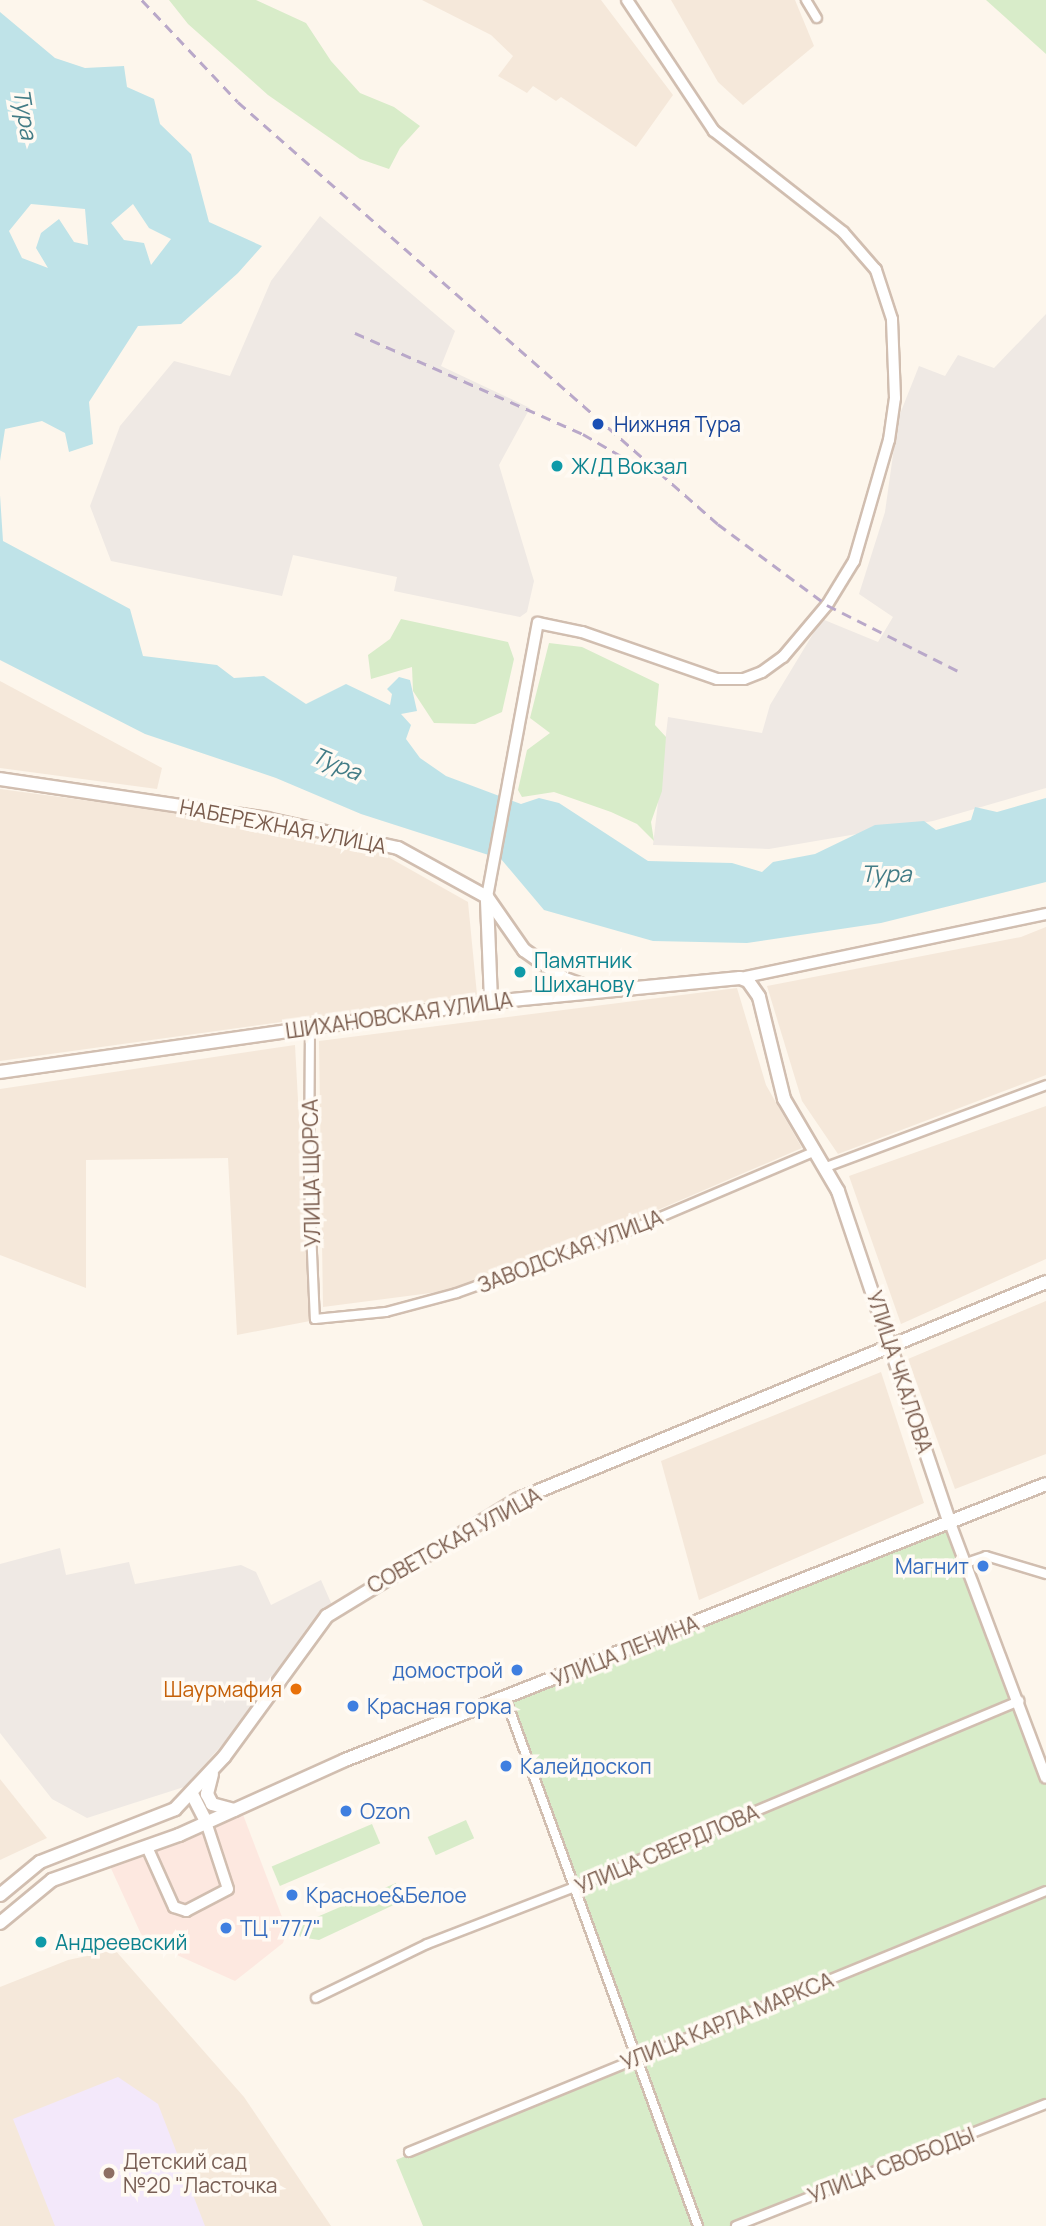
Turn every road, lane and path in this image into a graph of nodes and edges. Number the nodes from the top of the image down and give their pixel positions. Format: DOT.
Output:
graph roads {
  1 [pos="627,0"];
  2 [pos="806,0"];
  3 [pos="817,18"];
  4 [pos="0,779"];
  5 [pos="486,897"];
  6 [pos="1046,914"];
  7 [pos="740,978"];
  8 [pos="600,991"];
  9 [pos="491,1002"];
  10 [pos="310,1027"];
  11 [pos="0,1072"];
  12 [pos="1046,1085"];
  13 [pos="816,1151"];
  14 [pos="826,1167"];
  15 [pos="1046,1282"];
  16 [pos="314,1319"];
  17 [pos="890,1347"];
  18 [pos="1046,1484"];
  19 [pos="950,1523"];
  20 [pos="966,1563"];
  21 [pos="1045,1576"];
  22 [pos="506,1700"];
  23 [pos="1019,1701"];
  24 [pos="213,1770"];
  25 [pos="1046,1778"];
  26 [pos="192,1794"];
  27 [pos="234,1810"];
  28 [pos="206,1822"];
  29 [pos="138,1824"];
  30 [pos="147,1847"];
  31 [pos="39,1863"];
  32 [pos="51,1881"];
  33 [pos="572,1888"];
  34 [pos="1046,1891"];
  35 [pos="0,1895"];
  36 [pos="0,1923"];
  37 [pos="316,1998"];
  38 [pos="633,2059"];
  39 [pos="1046,2104"];
  40 [pos="408,2152"];
  41 [pos="698,2226"];
  42 [pos="736,2226"];
  1 -- 5 [label="street"];
  2 -- 3 [label="street"];
  4 -- 5 [label="main road, НАБЕРЕЖНАЯ УЛИЦА"];
  5 -- 8 [label="main road, НАБЕРЕЖНАЯ УЛИЦА"];
  5 -- 9 [label="main road"];
  6 -- 7 [label="street, ШИХАНОВСКАЯ УЛИЦА"];
  7 -- 8 [label="main road, ШИХАНОВСКАЯ УЛИЦА"];
  7 -- 13 [label="main road, УЛИЦА ЧКАЛОВА"];
  8 -- 9 [label="main road, ШИХАНОВСКАЯ УЛИЦА"];
  9 -- 10 [label="main road, ШИХАНОВСКАЯ УЛИЦА"];
  10 -- 11 [label="main road, ШИХАНОВСКАЯ УЛИЦА"];
  10 -- 16 [label="street, УЛИЦА ЩОРСА"];
  12 -- 14 [label="street"];
  13 -- 14 [label="main road, УЛИЦА ЧКАЛОВА"];
  13 -- 16 [label="street, ЗАВОДСКАЯ УЛИЦА"];
  14 -- 17 [label="main road, УЛИЦА ЧКАЛОВА"];
  15 -- 17 [label="main road, СОВЕТСКАЯ УЛИЦА"];
  17 -- 19 [label="main road, УЛИЦА ЧКАЛОВА"];
  17 -- 24 [label="main road, СОВЕТСКАЯ УЛИЦА"];
  18 -- 19 [label="main road, УЛИЦА ЛЕНИНА"];
  19 -- 20 [label="street, УЛИЦА ЧКАЛОВА"];
  19 -- 22 [label="main road, УЛИЦА ЛЕНИНА"];
  20 -- 21 [label="street"];
  20 -- 23 [label="street, УЛИЦА ЧКАЛОВА"];
  22 -- 27 [label="main road, УЛИЦА ЛЕНИНА"];
  22 -- 33 [label="street"];
  23 -- 25 [label="street, УЛИЦА ЧКАЛОВА"];
  23 -- 33 [label="street, УЛИЦА СВЕРДЛОВА"];
  24 -- 26 [label="main road, СОВЕТСКАЯ УЛИЦА"];
  24 -- 27 [label="main road"];
  26 -- 28 [label="main road"];
  26 -- 29 [label="main road, СОВЕТСКАЯ УЛИЦА"];
  27 -- 28 [label="main road, УЛИЦА ЛЕНИНА"];
  28 -- 30 [label="main road, УЛИЦА ЛЕНИНА"];
  28 -- 30 [label="street"];
  29 -- 30 [label="main road"];
  29 -- 31 [label="main road, СОВЕТСКАЯ УЛИЦА"];
  30 -- 32 [label="main road, УЛИЦА ЛЕНИНА"];
  31 -- 32 [label="main road"];
  31 -- 35 [label="main road, СОВЕТСКАЯ УЛИЦА"];
  32 -- 36 [label="main road"];
  33 -- 37 [label="street, УЛИЦА СВЕРДЛОВА"];
  33 -- 38 [label="street"];
  34 -- 38 [label="street, УЛИЦА КАРЛА МАРКСА"];
  38 -- 40 [label="street, УЛИЦА КАРЛА МАРКСА"];
  38 -- 41 [label="street"];
  39 -- 42 [label="street, УЛИЦА СВОБОДЫ"];
}
